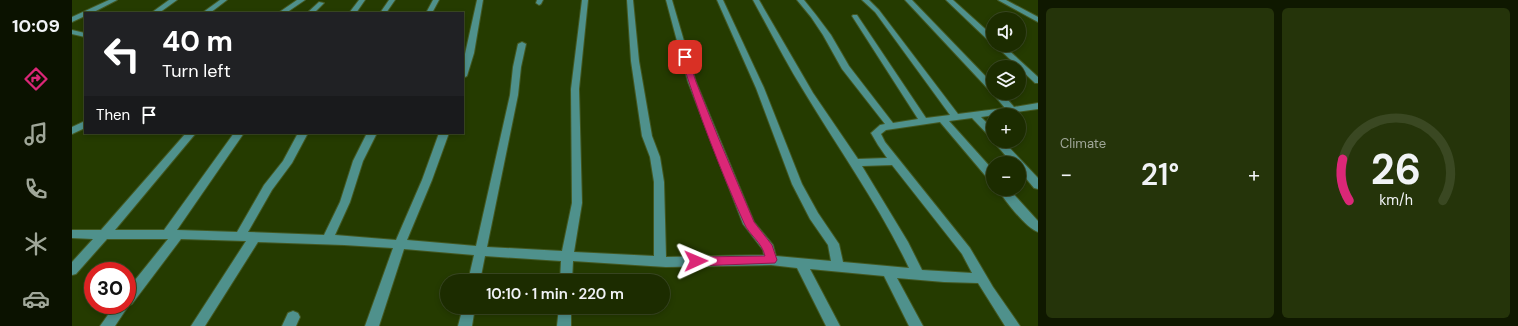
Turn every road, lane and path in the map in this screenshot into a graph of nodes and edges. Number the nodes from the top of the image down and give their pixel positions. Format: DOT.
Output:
graph roads {
  1 [pos="114,0"];
  2 [pos="174,0"];
  3 [pos="224,0"];
  4 [pos="302,0"];
  5 [pos="362,0"];
  6 [pos="392,0"];
  7 [pos="436,0"];
  8 [pos="480,0"];
  9 [pos="585,0"];
  10 [pos="630,0"];
  11 [pos="669,0"];
  12 [pos="720,0"];
  13 [pos="756,0"];
  14 [pos="800,0"];
  15 [pos="865,0"];
  16 [pos="908,0"];
  17 [pos="949,0"];
  18 [pos="1001,0"];
  19 [pos="321,3"];
  20 [pos="87,12"];
  21 [pos="156,12"];
  22 [pos="206,12"];
  23 [pos="283,12"];
  24 [pos="311,12"];
  25 [pos="353,12"];
  26 [pos="384,12"];
  27 [pos="430,12"];
  28 [pos="84,14"];
  29 [pos="855,16"];
  30 [pos="72,20"];
  31 [pos="1038,20"];
  32 [pos="72,32"];
  33 [pos="986,34"];
  34 [pos="84,35"];
  35 [pos="522,44"];
  36 [pos="1007,52"];
  37 [pos="464,73"];
  38 [pos="1038,81"];
  39 [pos="986,82"];
  40 [pos="1003,100"];
  41 [pos="1038,106"];
  42 [pos="1010,108"];
  43 [pos="1025,108"];
  44 [pos="986,113"];
  45 [pos="974,115"];
  46 [pos="956,117"];
  47 [pos="942,119"];
  48 [pos="924,122"];
  49 [pos="84,125"];
  50 [pos="891,126"];
  51 [pos="986,128"];
  52 [pos="72,131"];
  53 [pos="190,134"];
  54 [pos="238,134"];
  55 [pos="302,134"];
  56 [pos="372,134"];
  57 [pos="444,134"];
  58 [pos="1005,148"];
  59 [pos="1012,156"];
  60 [pos="895,161"];
  61 [pos="855,163"];
  62 [pos="986,169"];
  63 [pos="1026,171"];
  64 [pos="1038,185"];
  65 [pos="1009,196"];
  66 [pos="1038,228"];
  67 [pos="72,234"];
  68 [pos="103,234"];
  69 [pos="172,235"];
  70 [pos="240,237"];
  71 [pos="255,237"];
  72 [pos="328,240"];
  73 [pos="400,244"];
  74 [pos="480,250"];
  75 [pos="567,256"];
  76 [pos="771,260"];
  77 [pos="660,261"];
  78 [pos="801,263"];
  79 [pos="837,267"];
  80 [pos="72,270"];
  81 [pos="888,272"];
  82 [pos="475,274"];
  83 [pos="566,274"];
  84 [pos="918,274"];
  85 [pos="982,278"];
  86 [pos="136,287"];
  87 [pos="116,314"];
  88 [pos="468,314"];
  89 [pos="565,314"];
  90 [pos="107,326"];
  91 [pos="198,326"];
  92 [pos="372,326"];
  93 [pos="465,326"];
  94 [pos="564,326"];
  95 [pos="833,326"];
  96 [pos="916,326"];
  97 [pos="1013,326"];
  1 -- 20 [label="street"];
  2 -- 21 [label="street"];
  3 -- 22 [label="street"];
  4 -- 23 [label="street"];
  5 -- 25 [label="street"];
  6 -- 26 [label="street"];
  7 -- 27 [label="street"];
  8 -- 37 [label="street"];
  9 -- 75 [label="street"];
  10 -- 77 [label="street"];
  11 -- 76 [label="street"];
  12 -- 79 [label="street"];
  13 -- 61 [label="street"];
  14 -- 50 [label="street"];
  15 -- 46 [label="street"];
  16 -- 39 [label="street"];
  17 -- 33 [label="street"];
  18 -- 31 [label="street"];
  19 -- 24 [label="street"];
  28 -- 30 [label="street"];
  29 -- 48 [label="street"];
  32 -- 34 [label="street"];
  35 -- 74 [label="street"];
  36 -- 38 [label="street"];
  40 -- 42 [label="street"];
  41 -- 43 [label="street"];
  44 -- 45 [label="street"];
  45 -- 46 [label="street"];
  45 -- 51 [label="street"];
  46 -- 47 [label="street"];
  47 -- 48 [label="street"];
  47 -- 62 [label="street"];
  48 -- 50 [label="street"];
  49 -- 52 [label="street"];
  50 -- 60 [label="street"];
  53 -- 68 [label="street"];
  54 -- 69 [label="street"];
  55 -- 70 [label="street"];
  56 -- 72 [label="street"];
  57 -- 73 [label="street"];
  58 -- 59 [label="street"];
  60 -- 61 [label="street"];
  60 -- 85 [label="street"];
  61 -- 84 [label="street"];
  63 -- 64 [label="street"];
  65 -- 66 [label="street"];
  67 -- 68 [label="street"];
  68 -- 69 [label="street"];
  68 -- 80 [label="street"];
  69 -- 70 [label="street"];
  69 -- 86 [label="street"];
  70 -- 71 [label="street"];
  71 -- 72 [label="street"];
  71 -- 91 [label="street"];
  72 -- 73 [label="street"];
  73 -- 74 [label="street"];
  73 -- 92 [label="street"];
  74 -- 75 [label="street"];
  74 -- 82 [label="street"];
  75 -- 77 [label="street"];
  75 -- 83 [label="street"];
  76 -- 77 [label="street"];
  76 -- 78 [label="street"];
  78 -- 79 [label="street"];
  78 -- 95 [label="street"];
  79 -- 81 [label="street"];
  81 -- 84 [label="street"];
  81 -- 96 [label="street"];
  84 -- 85 [label="street"];
  85 -- 97 [label="street"];
  87 -- 90 [label="street"];
  88 -- 93 [label="street"];
  89 -- 94 [label="street"];
}
